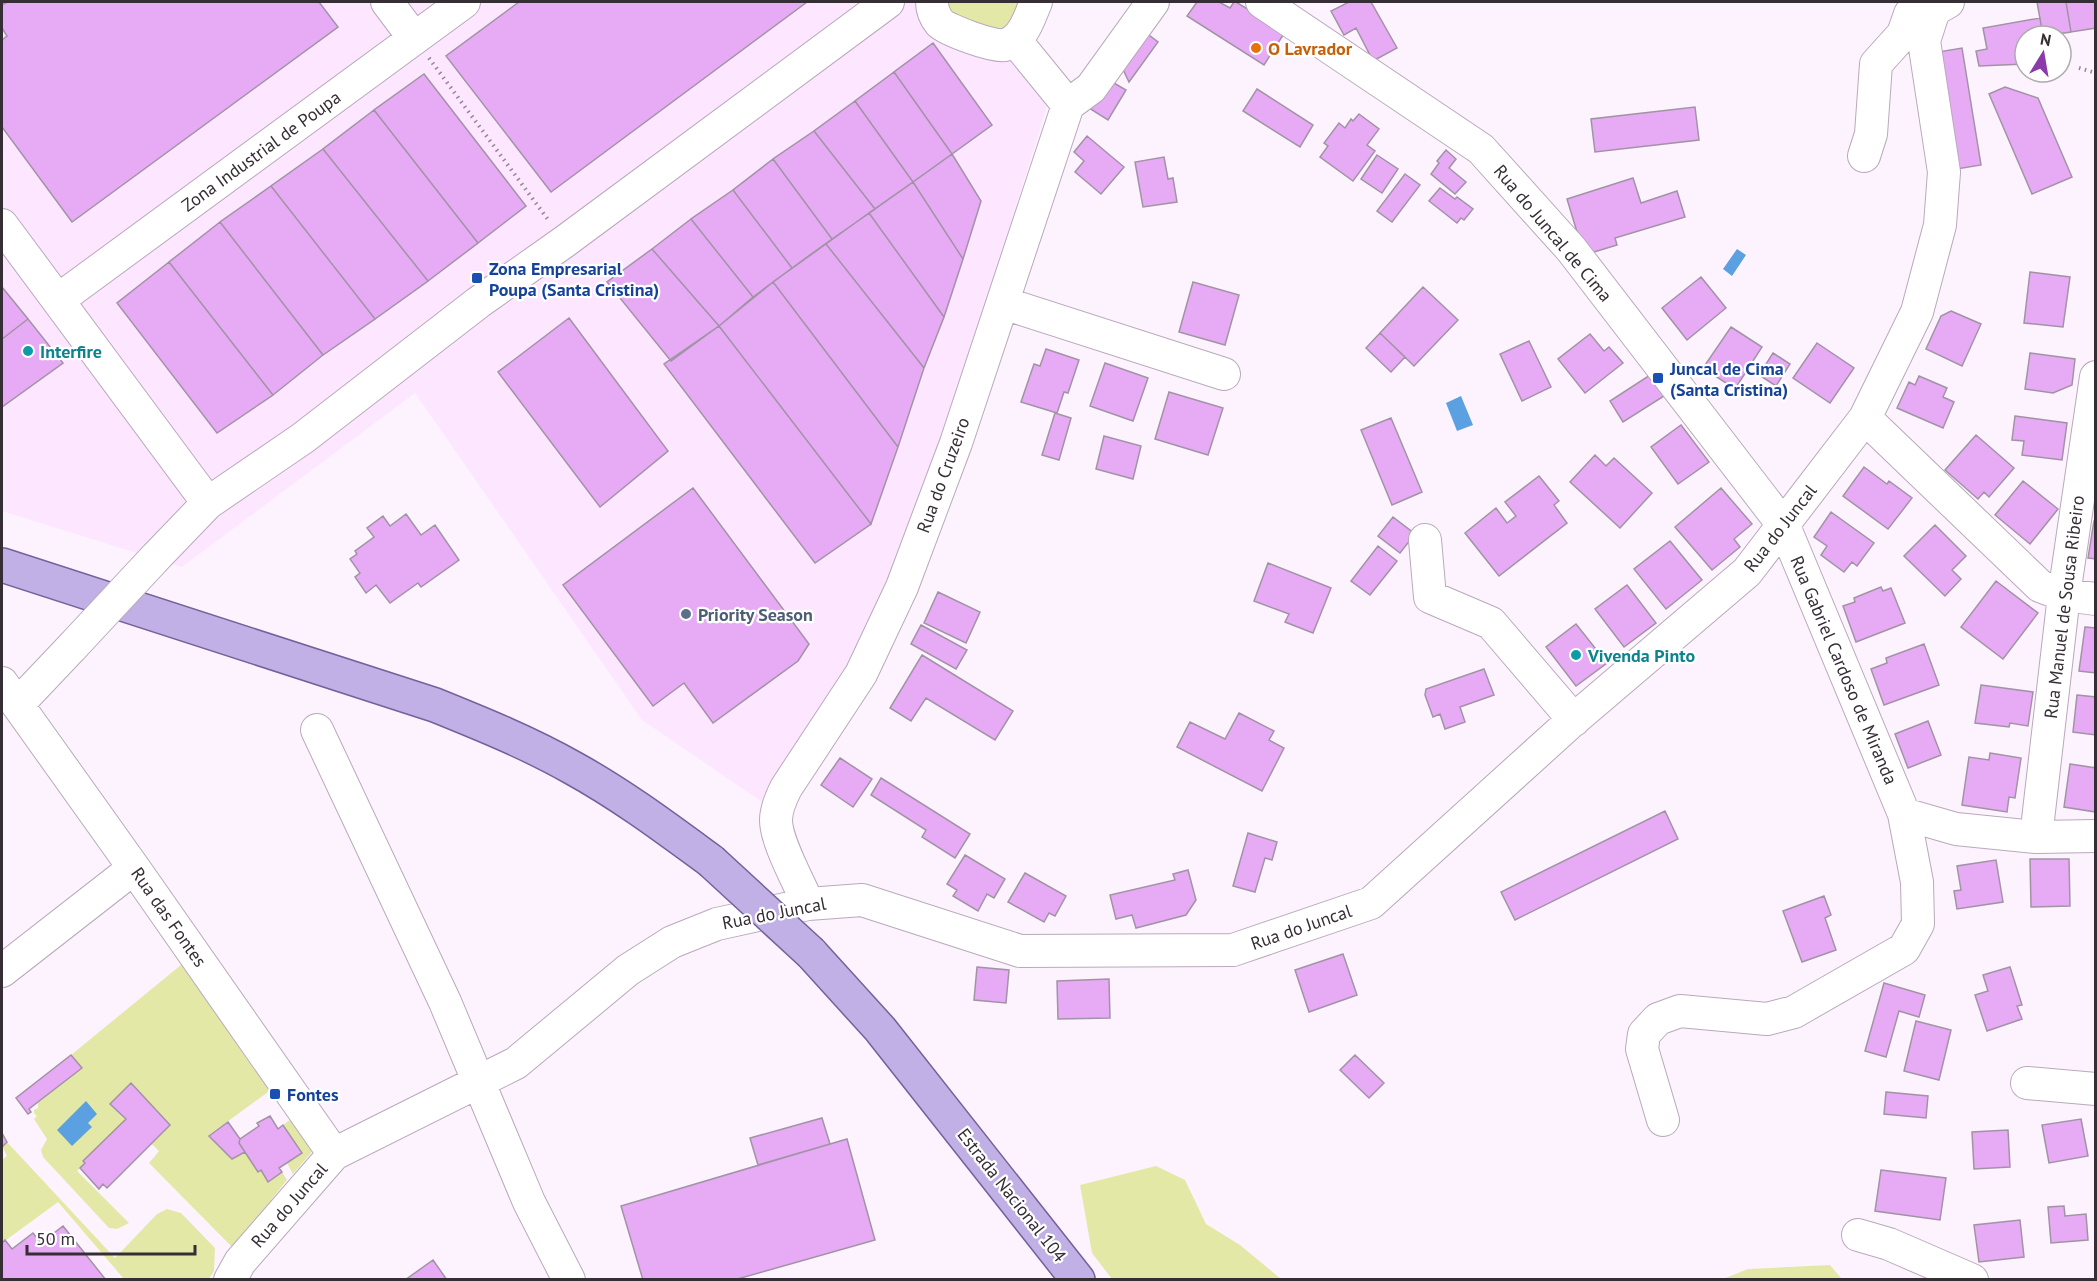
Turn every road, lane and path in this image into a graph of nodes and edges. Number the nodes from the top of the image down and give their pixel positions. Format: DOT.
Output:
graph roads {
  1 [pos="387,2"];
  2 [pos="464,2"];
  3 [pos="888,2"];
  4 [pos="932,2"];
  5 [pos="1036,2"];
  6 [pos="1153,2"];
  7 [pos="1262,2"];
  8 [pos="1919,2"];
  9 [pos="1948,2"];
  10 [pos="414,38"];
  11 [pos="1015,39"];
  12 [pos="2079,68"];
  13 [pos="2096,73"];
  14 [pos="1068,105"];
  15 [pos="1864,156"];
  16 [pos="2,225"];
  17 [pos="564,242"];
  18 [pos="58,300"];
  19 [pos="1003,303"];
  20 [pos="1224,374"];
  21 [pos="2096,377"];
  22 [pos="1865,418"];
  23 [pos="208,503"];
  24 [pos="1784,526"];
  25 [pos="1425,540"];
  26 [pos="2,565"];
  27 [pos="2064,595"];
  28 [pos="2096,599"];
  29 [pos="10,693"];
  30 [pos="1574,720"];
  31 [pos="317,730"];
  32 [pos="1904,814"];
  33 [pos="2096,836"];
  34 [pos="2036,837"];
  35 [pos="134,868"];
  36 [pos="808,904"];
  37 [pos="2,971"];
  38 [pos="478,1081"];
  39 [pos="2026,1083"];
  40 [pos="2096,1089"];
  41 [pos="952,1120"];
  42 [pos="1663,1120"];
  43 [pos="334,1154"];
  44 [pos="1858,1235"];
  45 [pos="230,1280"];
  46 [pos="569,1280"];
  47 [pos="1056,1280"];
  48 [pos="1078,1280"];
  49 [pos="1972,1280"];
  1 -- 10 [label="street"];
  2 -- 10 [label="street, Zona Industrial de Poupa"];
  3 -- 17 [label="street"];
  4 -- 11 [label="street"];
  5 -- 11 [label="street"];
  6 -- 14 [label="street"];
  7 -- 24 [label="street, Rua do Juncal de Cima"];
  8 -- 15 [label="street"];
  9 -- 22 [label="street, Rua do Juncal"];
  10 -- 17 [label="path"];
  10 -- 18 [label="street, Zona Industrial de Poupa"];
  11 -- 14 [label="street"];
  12 -- 13 [label="path"];
  14 -- 19 [label="street, Rua do Cruzeiro"];
  16 -- 18 [label="street"];
  17 -- 23 [label="street"];
  18 -- 23 [label="street"];
  19 -- 20 [label="street"];
  19 -- 36 [label="street, Rua do Cruzeiro"];
  21 -- 27 [label="street, Rua Manuel de Sousa Ribeiro"];
  22 -- 24 [label="street, Rua do Juncal"];
  22 -- 27 [label="street"];
  23 -- 29 [label="street, bridge"];
  24 -- 30 [label="street, Rua do Juncal"];
  24 -- 32 [label="street, Rua Gabriel Cardoso de Miranda"];
  25 -- 30 [label="street"];
  26 -- 41 [label="main road, bridge"];
  27 -- 28 [label="street"];
  27 -- 34 [label="street, Rua Manuel de Sousa Ribeiro"];
  29 -- 35 [label="street, Rua das Fontes"];
  30 -- 36 [label="street, Rua do Juncal"];
  31 -- 38 [label="street"];
  32 -- 34 [label="street"];
  32 -- 42 [label="street, Rua Gabriel Cardoso de Miranda"];
  33 -- 34 [label="street"];
  35 -- 37 [label="street"];
  35 -- 43 [label="street, Rua das Fontes"];
  36 -- 38 [label="street, Rua do Juncal"];
  38 -- 43 [label="street, Rua do Juncal"];
  38 -- 46 [label="street"];
  39 -- 40 [label="street"];
  41 -- 47 [label="main road, Estrada Nacional 104"];
  41 -- 48 [label="main road, Estrada Nacional 104"];
  43 -- 45 [label="street, Rua do Juncal"];
  44 -- 49 [label="street"];
}
